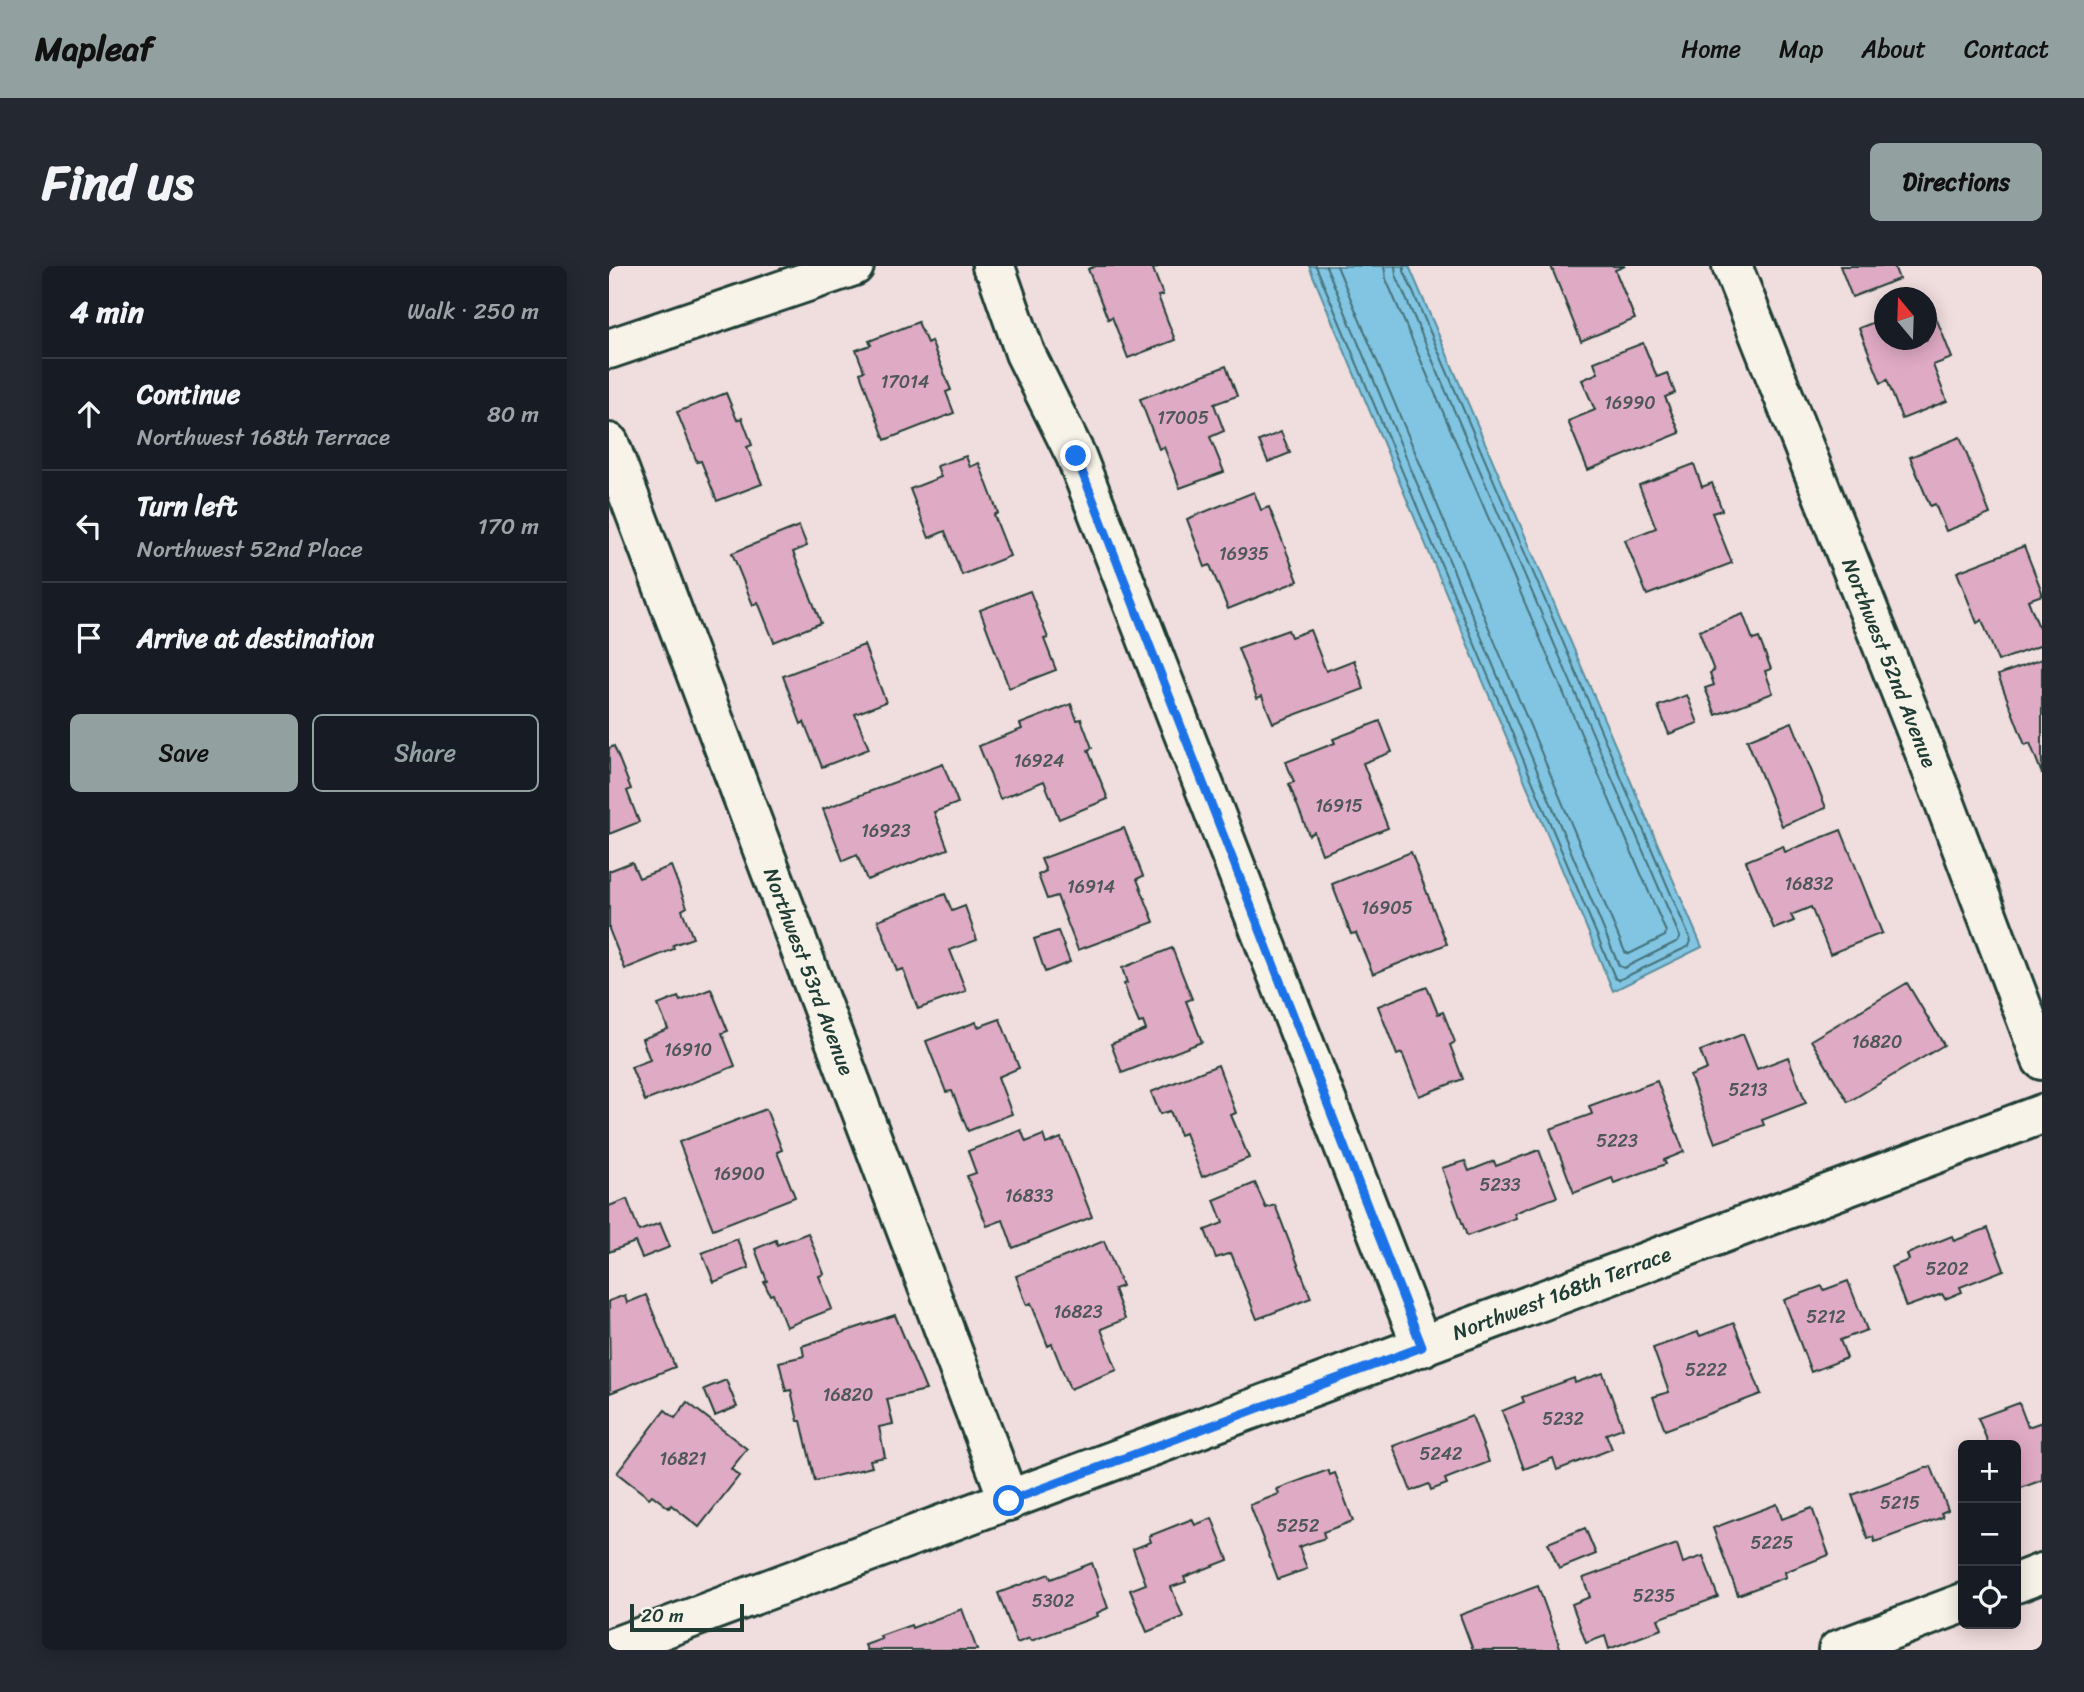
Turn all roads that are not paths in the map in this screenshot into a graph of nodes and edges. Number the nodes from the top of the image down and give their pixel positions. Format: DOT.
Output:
graph roads {
  1 [pos="853,266"];
  2 [pos="992,266"];
  3 [pos="1733,266"];
  4 [pos="609,349"];
  5 [pos="609,443"];
  6 [pos="2042,1060"];
  7 [pos="2042,1114"];
  8 [pos="1422,1347"];
  9 [pos="1009,1501"];
  10 [pos="2042,1573"];
  11 [pos="2021,1581"];
  12 [pos="1958,1605"];
  13 [pos="609,1650"];
  14 [pos="1838,1650"];
  1 -- 4 [label="street"];
  2 -- 8 [label="street"];
  3 -- 6 [label="street, Northwest 52nd Avenue"];
  5 -- 9 [label="street, Northwest 53rd Avenue"];
  7 -- 8 [label="street, Northwest 168th Terrace"];
  8 -- 9 [label="street, Northwest 168th Terrace"];
  9 -- 13 [label="street, Northwest 168th Terrace"];
  10 -- 11 [label="street"];
  12 -- 14 [label="street"];
}
